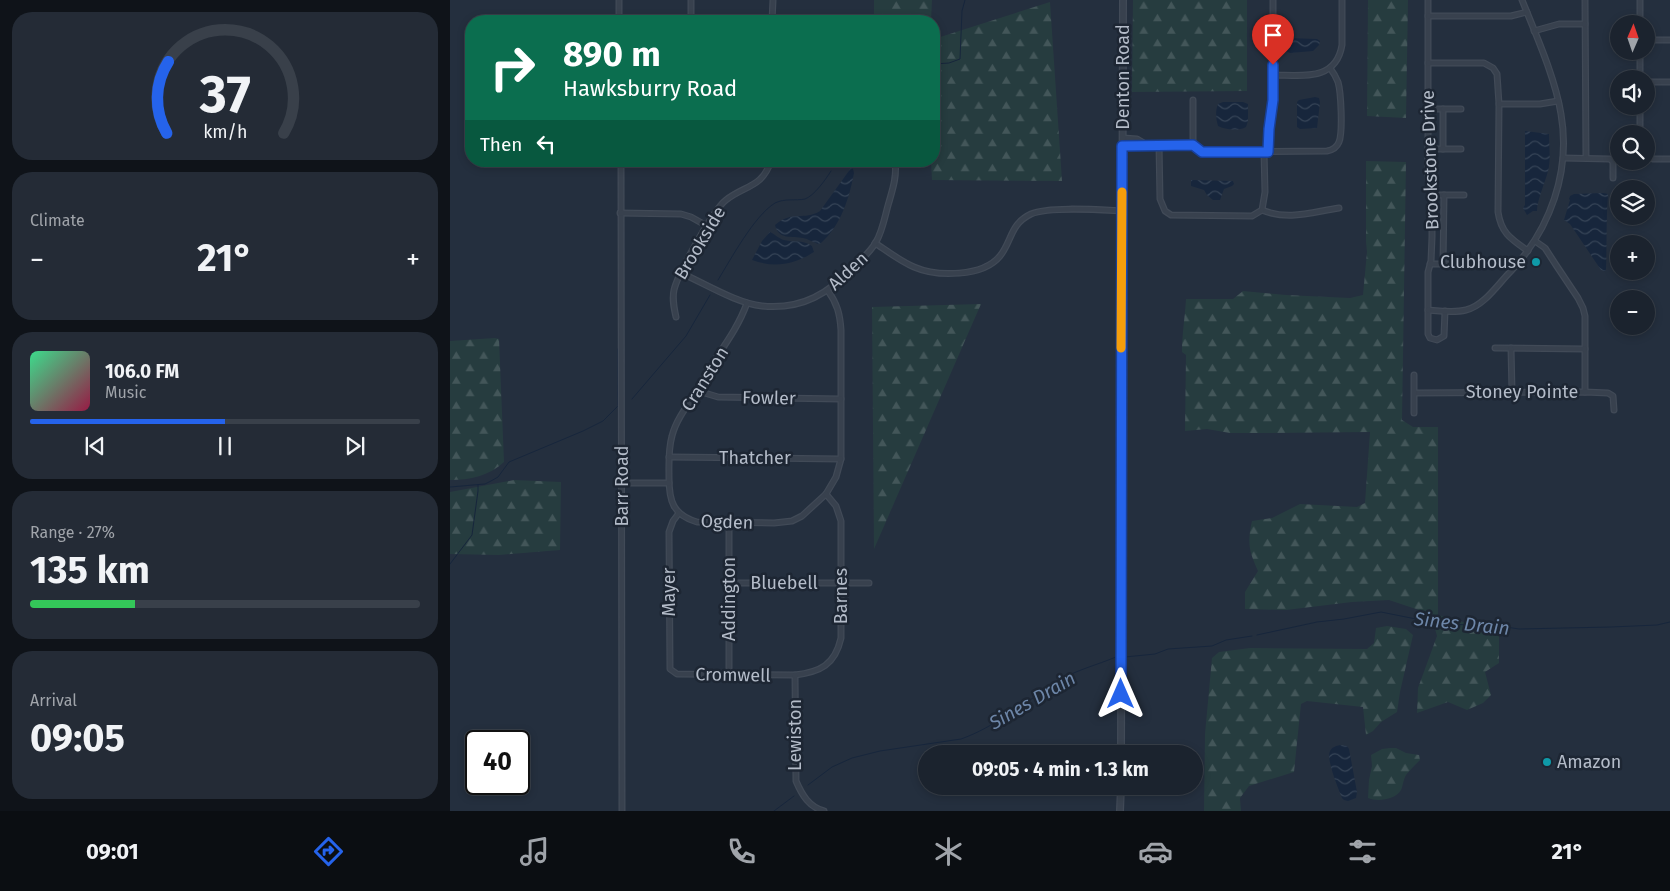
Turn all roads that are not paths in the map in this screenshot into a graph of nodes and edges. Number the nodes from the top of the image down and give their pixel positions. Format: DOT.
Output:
graph roads {
  1 [pos="619,0"];
  2 [pos="691,0"];
  3 [pos="773,0"];
  4 [pos="1123,0"];
  5 [pos="1273,0"];
  6 [pos="1342,0"];
  7 [pos="1428,0"];
  8 [pos="1522,0"];
  9 [pos="1585,0"];
  10 [pos="1640,0"];
  11 [pos="1527,12"];
  12 [pos="619,15"];
  13 [pos="691,15"];
  14 [pos="772,15"];
  15 [pos="1640,15"];
  16 [pos="1428,16"];
  17 [pos="1585,24"];
  18 [pos="1534,31"];
  19 [pos="1655,40"];
  20 [pos="1670,40"];
  21 [pos="1428,63"];
  22 [pos="1330,68"];
  23 [pos="1273,75"];
  24 [pos="1655,82"];
  25 [pos="1670,82"];
  26 [pos="1192,100"];
  27 [pos="1558,101"];
  28 [pos="1499,104"];
  29 [pos="1428,109"];
  30 [pos="1443,109"];
  31 [pos="1461,109"];
  32 [pos="1122,138"];
  33 [pos="1146,145"];
  34 [pos="1160,145"];
  35 [pos="1193,145"];
  36 [pos="1122,146"];
  37 [pos="1428,149"];
  38 [pos="1443,149"];
  39 [pos="1461,149"];
  40 [pos="1266,152"];
  41 [pos="1564,158"];
  42 [pos="1586,158"];
  43 [pos="1655,159"];
  44 [pos="1670,159"];
  45 [pos="621,167"];
  46 [pos="769,167"];
  47 [pos="896,167"];
  48 [pos="1614,178"];
  49 [pos="1432,195"];
  50 [pos="1444,195"];
  51 [pos="1464,195"];
  52 [pos="1339,208"];
  53 [pos="1122,210"];
  54 [pos="1262,210"];
  55 [pos="620,213"];
  56 [pos="707,226"];
  57 [pos="1535,241"];
  58 [pos="875,243"];
  59 [pos="1528,251"];
  60 [pos="1430,264"];
  61 [pos="1444,264"];
  62 [pos="1462,264"];
  63 [pos="681,273"];
  64 [pos="828,291"];
  65 [pos="747,303"];
  66 [pos="1428,310"];
  67 [pos="1444,311"];
  68 [pos="676,317"];
  69 [pos="1495,348"];
  70 [pos="1512,348"];
  71 [pos="1585,349"];
  72 [pos="1414,375"];
  73 [pos="698,391"];
  74 [pos="1512,392"];
  75 [pos="1585,392"];
  76 [pos="1415,393"];
  77 [pos="841,399"];
  78 [pos="1614,410"];
  79 [pos="1414,413"];
  80 [pos="669,457"];
  81 [pos="841,459"];
  82 [pos="622,483"];
  83 [pos="669,483"];
  84 [pos="826,494"];
  85 [pos="679,514"];
  86 [pos="729,523"];
  87 [pos="729,583"];
  88 [pos="842,583"];
  89 [pos="869,583"];
  90 [pos="672,672"];
  91 [pos="729,674"];
  92 [pos="795,675"];
  93 [pos="1121,745"];
  94 [pos="1120,795"];
  95 [pos="622,811"];
  96 [pos="824,811"];
  97 [pos="1120,811"];
  1 -- 12 [label="street"];
  2 -- 13 [label="street"];
  3 -- 14 [label="street"];
  4 -- 32 [label="street, Denton Road"];
  5 -- 23 [label="street"];
  6 -- 22 [label="street"];
  7 -- 16 [label="street, Brookstone Drive"];
  8 -- 11 [label="street"];
  9 -- 17 [label="street"];
  10 -- 15 [label="street"];
  11 -- 16 [label="street"];
  11 -- 18 [label="street"];
  16 -- 21 [label="street, Brookstone Drive"];
  17 -- 18 [label="street"];
  17 -- 42 [label="street"];
  18 -- 27 [label="street"];
  19 -- 20 [label="street"];
  21 -- 28 [label="street"];
  21 -- 29 [label="street, Brookstone Drive"];
  22 -- 23 [label="street"];
  22 -- 40 [label="street"];
  23 -- 40 [label="street"];
  24 -- 25 [label="street"];
  26 -- 35 [label="street"];
  27 -- 28 [label="street"];
  27 -- 41 [label="street"];
  28 -- 59 [label="street"];
  29 -- 30 [label="street"];
  29 -- 37 [label="street, Brookstone Drive"];
  30 -- 31 [label="street"];
  30 -- 38 [label="street"];
  32 -- 33 [label="street"];
  32 -- 36 [label="street, Denton Road"];
  33 -- 34 [label="street"];
  33 -- 36 [label="street"];
  34 -- 35 [label="street"];
  34 -- 54 [label="street"];
  35 -- 40 [label="street"];
  36 -- 53 [label="street, Denton Road"];
  37 -- 38 [label="street"];
  37 -- 49 [label="street, Brookstone Drive"];
  38 -- 39 [label="street"];
  40 -- 54 [label="street"];
  41 -- 42 [label="street"];
  41 -- 57 [label="street"];
  42 -- 48 [label="street"];
  43 -- 44 [label="street"];
  45 -- 55 [label="street, Barr Road"];
  46 -- 56 [label="street, Brookside"];
  47 -- 58 [label="street, Alden"];
  49 -- 50 [label="street"];
  49 -- 60 [label="street, Brookstone Drive"];
  50 -- 51 [label="street"];
  50 -- 61 [label="street"];
  52 -- 54 [label="street"];
  53 -- 58 [label="street"];
  53 -- 93 [label="street, Denton Road"];
  55 -- 56 [label="street"];
  55 -- 82 [label="street, Barr Road"];
  56 -- 63 [label="street, Brookside"];
  57 -- 59 [label="street"];
  57 -- 71 [label="street"];
  58 -- 64 [label="street, Alden"];
  59 -- 67 [label="street"];
  60 -- 61 [label="street"];
  60 -- 66 [label="street, Brookstone Drive"];
  61 -- 62 [label="street"];
  63 -- 65 [label="street, Alden"];
  63 -- 68 [label="street, Brookside"];
  64 -- 65 [label="street, Alden"];
  64 -- 77 [label="street, Ogden"];
  65 -- 73 [label="street, Cranston"];
  66 -- 67 [label="street"];
  66 -- 67 [label="street, Brookstone Drive"];
  69 -- 70 [label="street"];
  70 -- 71 [label="street"];
  70 -- 74 [label="street"];
  71 -- 75 [label="street"];
  72 -- 76 [label="street"];
  73 -- 77 [label="street, Fowler"];
  73 -- 80 [label="street, Cranston"];
  74 -- 75 [label="street, Stoney Pointe"];
  74 -- 76 [label="street, Stoney Pointe"];
  75 -- 78 [label="street, Stoney Pointe"];
  76 -- 79 [label="street"];
  77 -- 81 [label="street, Ogden"];
  80 -- 81 [label="street, Thatcher"];
  80 -- 83 [label="street, Ogden"];
  81 -- 84 [label="street, Ogden"];
  82 -- 83 [label="street"];
  82 -- 95 [label="street, Barr Road"];
  83 -- 85 [label="street, Ogden"];
  84 -- 86 [label="street, Ogden"];
  84 -- 88 [label="street, Barnes"];
  85 -- 86 [label="street, Ogden"];
  85 -- 90 [label="street, Mayer"];
  86 -- 87 [label="street, Addington"];
  87 -- 88 [label="street, Bluebell"];
  87 -- 91 [label="street, Addington"];
  88 -- 89 [label="street, Bluebell"];
  88 -- 92 [label="street, Barnes"];
  90 -- 91 [label="street, Cromwell"];
  91 -- 92 [label="street, Cromwell"];
  92 -- 96 [label="street, Lewiston"];
  94 -- 97 [label="street"];
}
